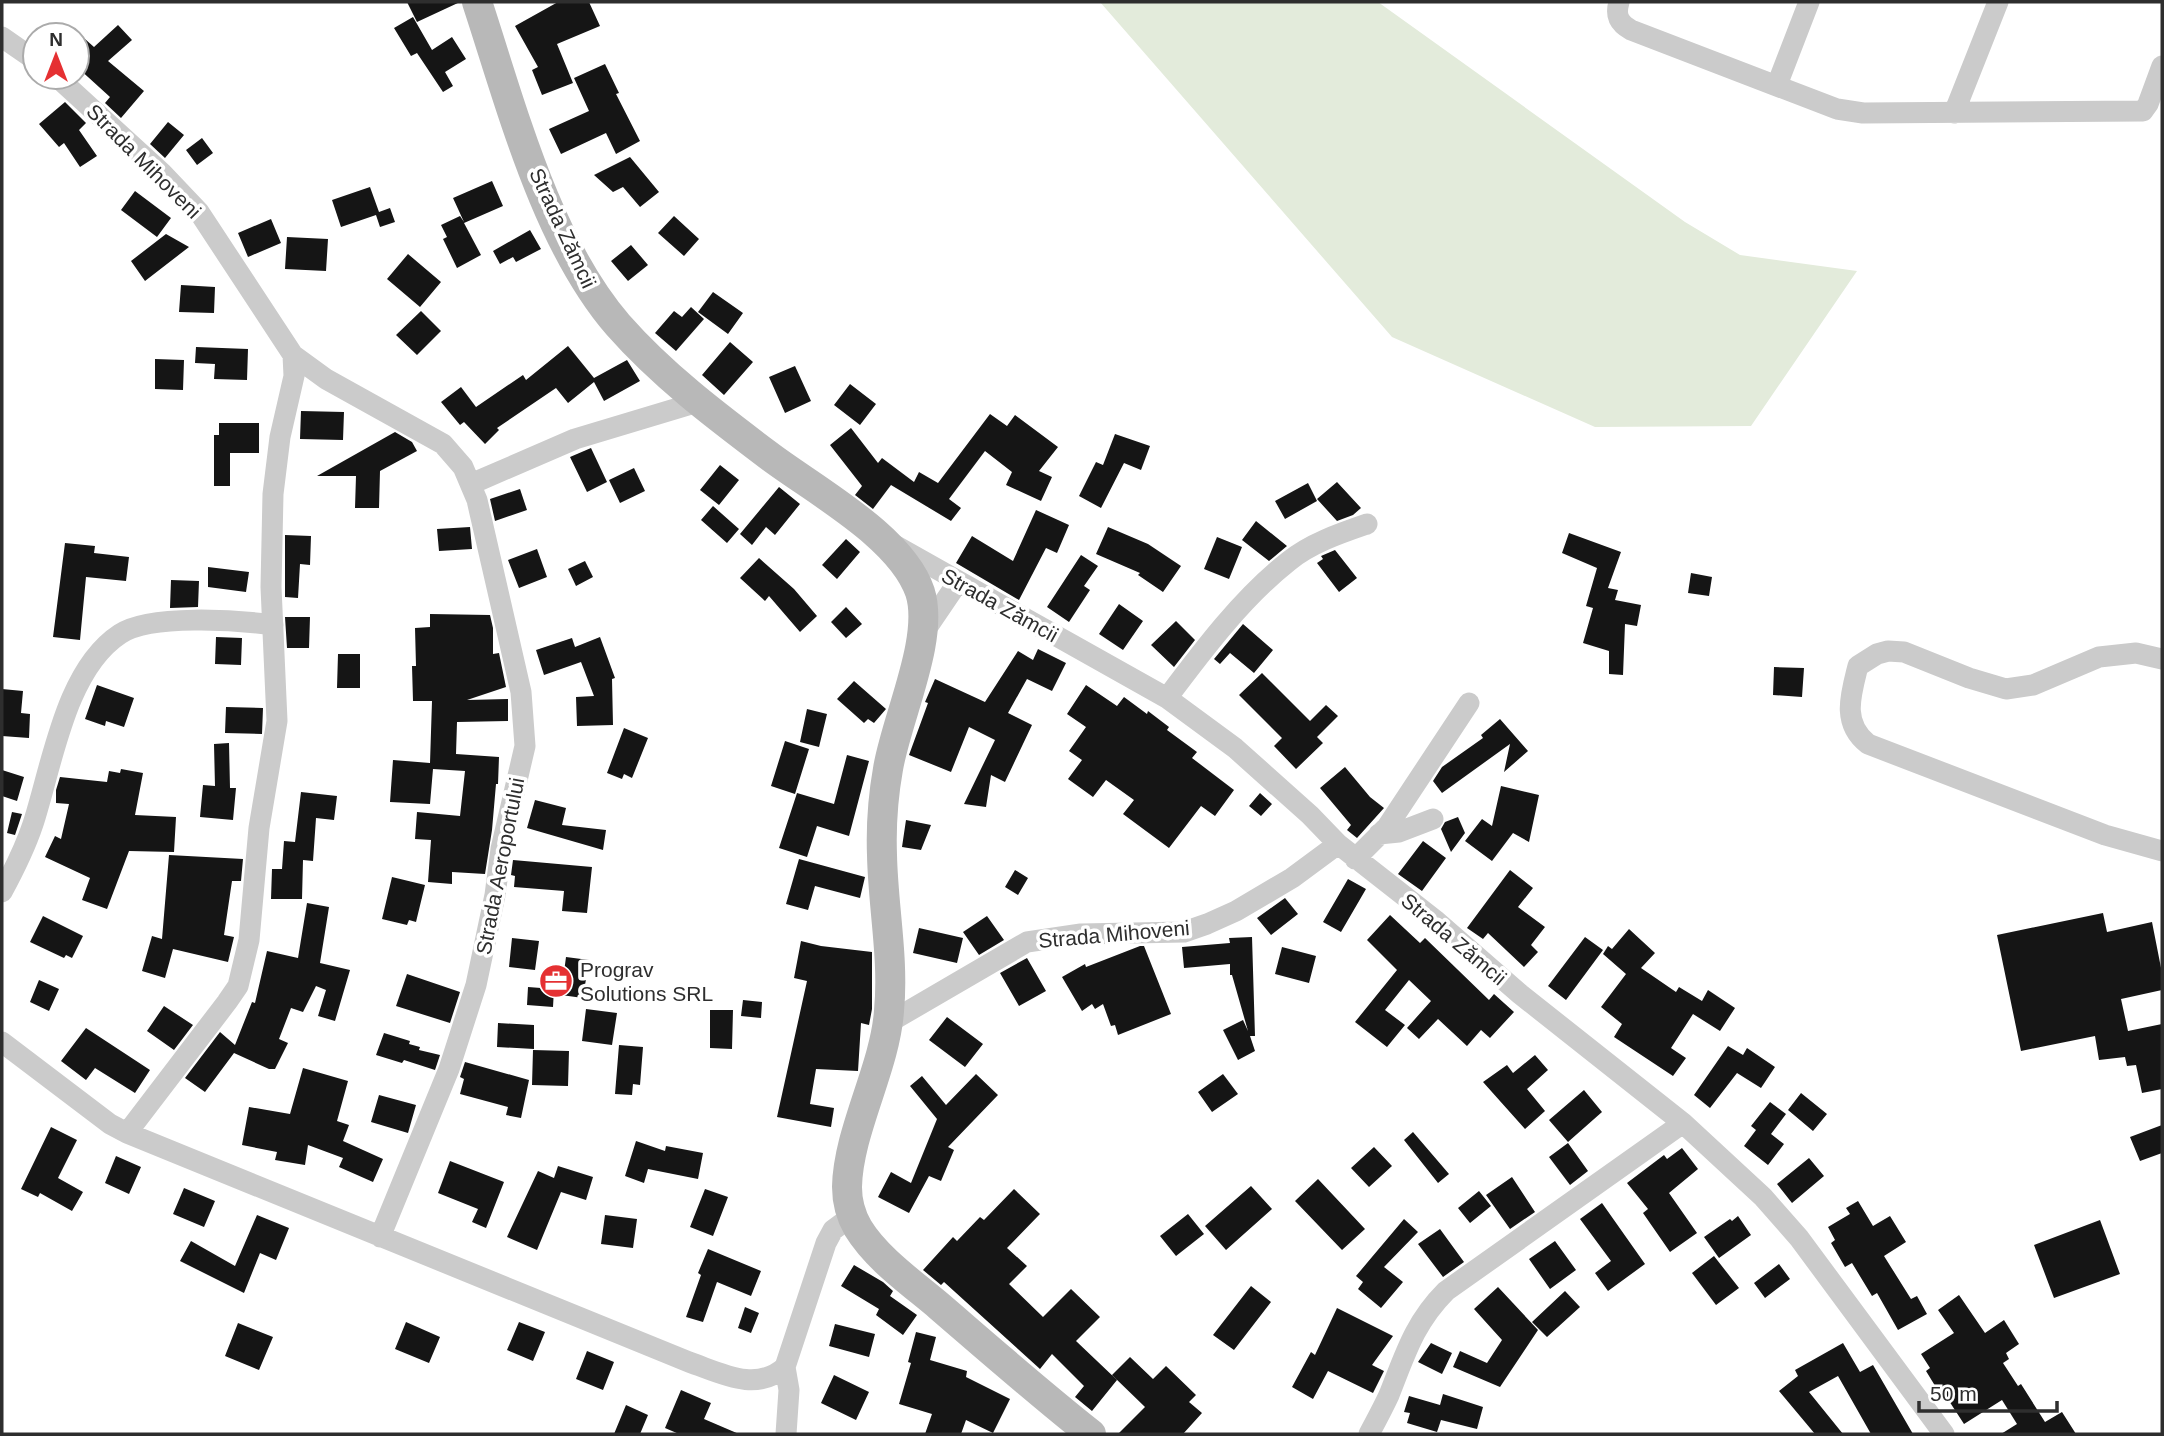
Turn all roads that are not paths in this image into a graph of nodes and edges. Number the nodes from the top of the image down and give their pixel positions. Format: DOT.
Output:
graph roads {
  1 [pos="477,2"];
  2 [pos="1619,2"];
  3 [pos="1809,2"];
  4 [pos="1998,2"];
  5 [pos="2,37"];
  6 [pos="21,50"];
  7 [pos="2162,67"];
  8 [pos="1777,85"];
  9 [pos="72,91"];
  10 [pos="1954,113"];
  11 [pos="293,355"];
  12 [pos="698,402"];
  13 [pos="471,484"];
  14 [pos="1367,524"];
  15 [pos="883,539"];
  16 [pos="958,582"];
  17 [pos="273,625"];
  18 [pos="921,637"];
  19 [pos="2162,659"];
  20 [pos="1167,698"];
  21 [pos="1469,703"];
  22 [pos="1433,819"];
  23 [pos="1379,834"];
  24 [pos="1338,845"];
  25 [pos="2162,851"];
  26 [pos="1355,859"];
  27 [pos="2,892"];
  28 [pos="888,1023"];
  29 [pos="2,1042"];
  30 [pos="1684,1123"];
  31 [pos="127,1133"];
  32 [pos="852,1216"];
  33 [pos="380,1237"];
  34 [pos="785,1367"];
  35 [pos="786,1434"];
  36 [pos="1091,1434"];
  37 [pos="1369,1434"];
  38 [pos="1944,1434"];
  1 -- 12 [label="main road, Strada Zămcii"];
  2 -- 8 [label="street"];
  3 -- 8 [label="street"];
  4 -- 10 [label="street"];
  5 -- 6 [label="street"];
  7 -- 10 [label="street"];
  8 -- 10 [label="street"];
  9 -- 11 [label="street, Strada Mihoveni"];
  11 -- 13 [label="street, Strada Aeroportului"];
  11 -- 17 [label="street"];
  12 -- 13 [label="street"];
  12 -- 15 [label="main road, Strada Zămcii"];
  13 -- 33 [label="street, Strada Aeroportului"];
  14 -- 20 [label="street"];
  15 -- 16 [label="street, Strada Zămcii"];
  15 -- 18 [label="main road, Strada Zămcii"];
  16 -- 18 [label="street"];
  16 -- 20 [label="street, Strada Zămcii"];
  17 -- 27 [label="street"];
  17 -- 31 [label="street"];
  18 -- 28 [label="main road, Strada Zămcii"];
  19 -- 25 [label="street"];
  20 -- 24 [label="street, Strada Zămcii"];
  21 -- 23 [label="street"];
  22 -- 23 [label="street"];
  23 -- 26 [label="street"];
  24 -- 26 [label="street, Strada Zămcii"];
  24 -- 28 [label="street, Strada Mihoveni"];
  26 -- 30 [label="street, Strada Zămcii"];
  28 -- 32 [label="main road, Strada Zămcii"];
  29 -- 31 [label="street"];
  30 -- 37 [label="street"];
  30 -- 38 [label="street, Strada Zămcii"];
  31 -- 33 [label="street"];
  32 -- 34 [label="street"];
  32 -- 36 [label="main road"];
  33 -- 34 [label="street"];
  34 -- 35 [label="street"];
}
